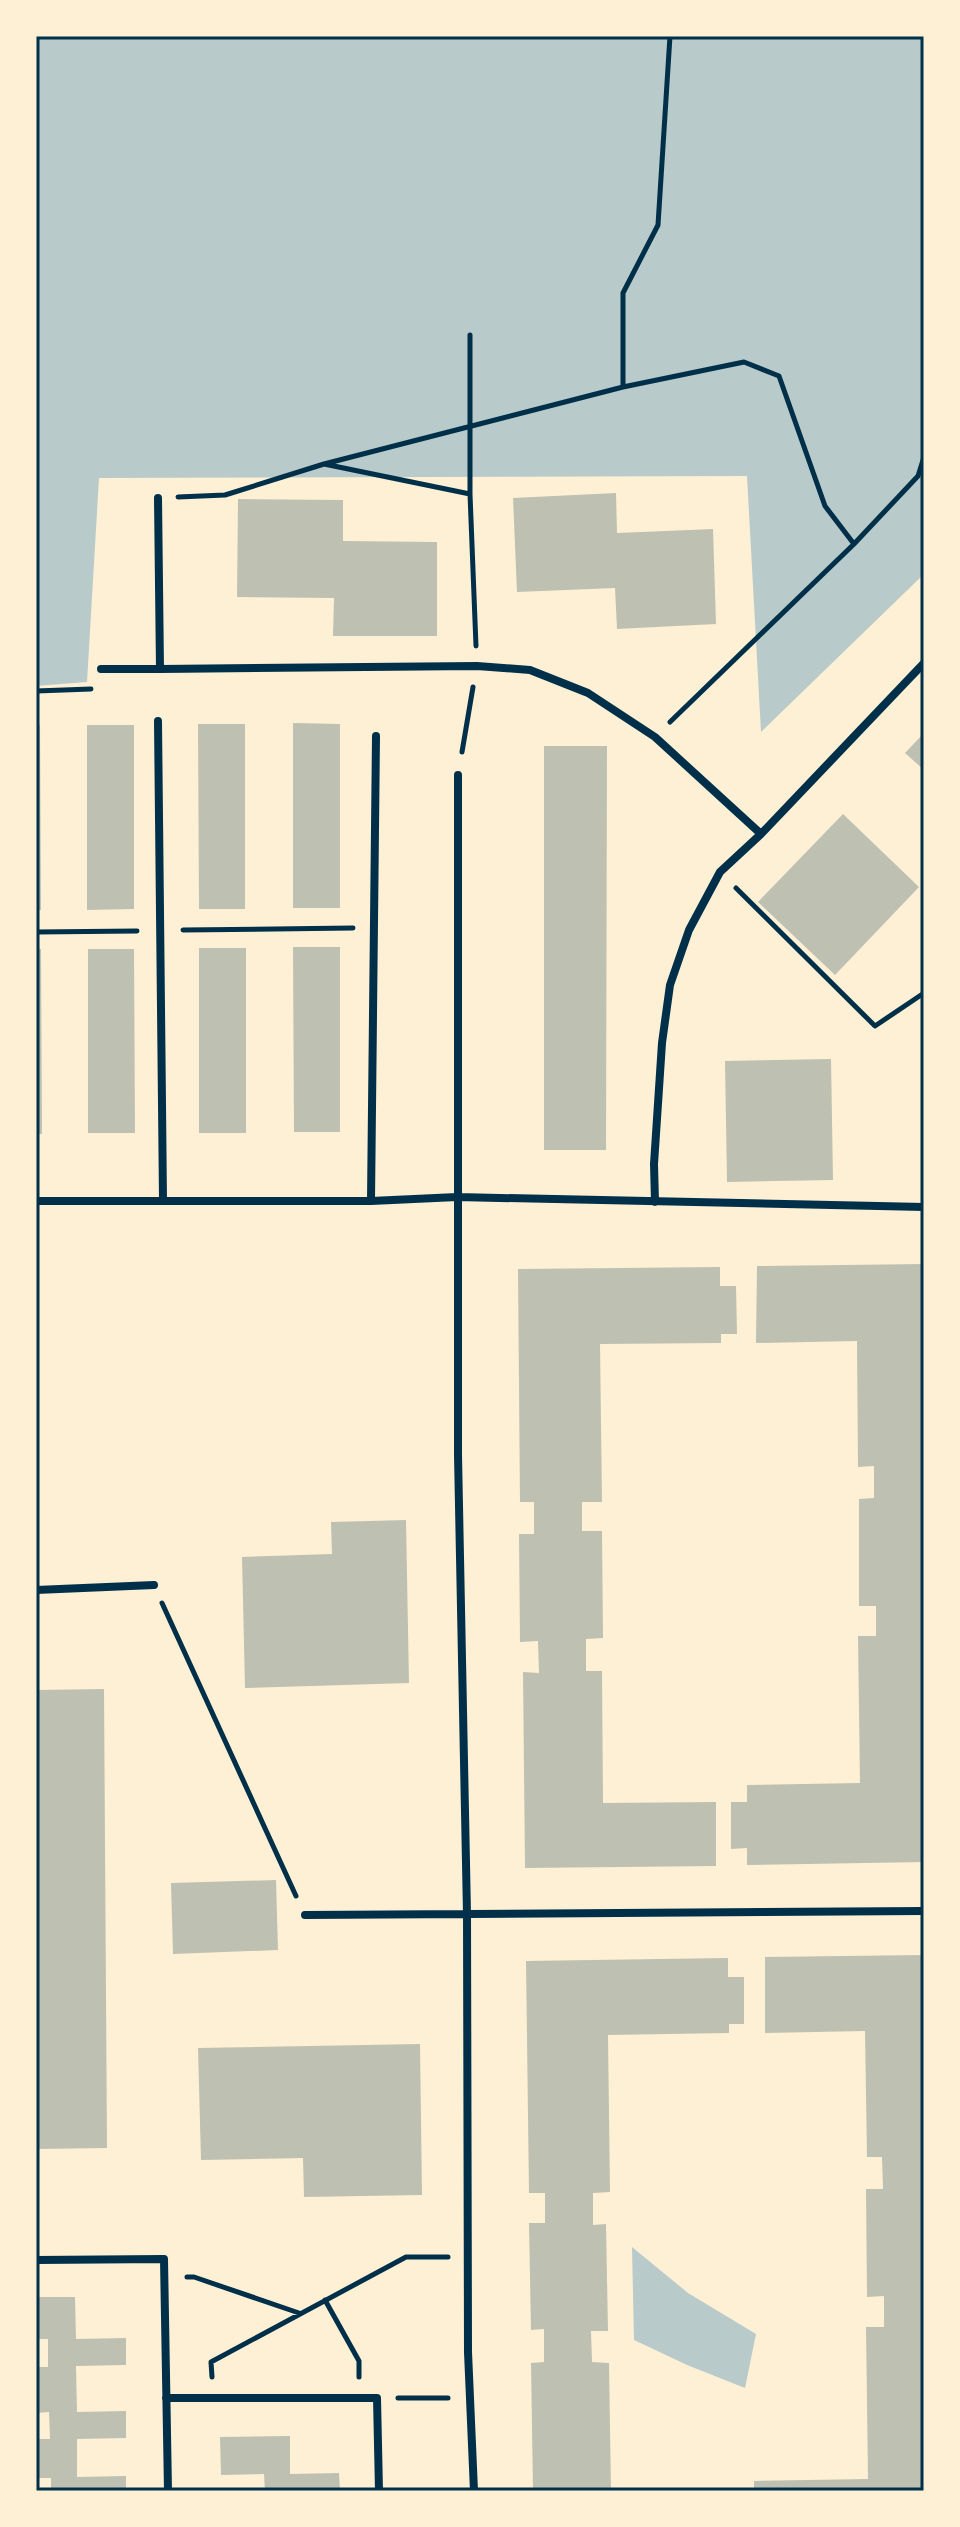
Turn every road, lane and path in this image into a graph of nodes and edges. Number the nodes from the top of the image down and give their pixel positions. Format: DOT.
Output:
graph roads {
  1 [pos="670,36"];
  2 [pos="470,335"];
  3 [pos="623,387"];
  4 [pos="470,426"];
  5 [pos="924,457"];
  6 [pos="324,464"];
  7 [pos="470,494"];
  8 [pos="158,498"];
  9 [pos="854,544"];
  10 [pos="924,663"];
  11 [pos="477,666"];
  12 [pos="101,669"];
  13 [pos="160,669"];
  14 [pos="36,691"];
  15 [pos="158,721"];
  16 [pos="376,736"];
  17 [pos="655,737"];
  18 [pos="458,775"];
  19 [pos="761,834"];
  20 [pos="720,872"];
  21 [pos="374,927"];
  22 [pos="160,930"];
  23 [pos="36,932"];
  24 [pos="924,993"];
  25 [pos="457,1197"];
  26 [pos="163,1200"];
  27 [pos="36,1201"];
  28 [pos="371,1201"];
  29 [pos="655,1202"];
  30 [pos="924,1207"];
  31 [pos="154,1585"];
  32 [pos="36,1590"];
  33 [pos="924,1911"];
  34 [pos="467,1914"];
  35 [pos="305,1915"];
  36 [pos="468,2257"];
  37 [pos="36,2260"];
  38 [pos="164,2277"];
  39 [pos="325,2300"];
  40 [pos="300,2313"];
  41 [pos="166,2398"];
  42 [pos="212,2398"];
  43 [pos="359,2398"];
  44 [pos="377,2398"];
  45 [pos="470,2398"];
  46 [pos="168,2491"];
  47 [pos="379,2491"];
  48 [pos="474,2491"];
  1 -- 3 [label="path"];
  2 -- 4 [label="path"];
  3 -- 4 [label="path"];
  3 -- 9 [label="path"];
  4 -- 6 [label="path"];
  4 -- 7 [label="path"];
  5 -- 9 [label="path"];
  6 -- 7 [label="path"];
  6 -- 8 [label="path"];
  7 -- 11 [label="path"];
  8 -- 13 [label="street"];
  9 -- 17 [label="path"];
  10 -- 19 [label="street"];
  11 -- 13 [label="street"];
  11 -- 17 [label="street"];
  11 -- 18 [label="path"];
  12 -- 13 [label="street"];
  12 -- 14 [label="path"];
  15 -- 22 [label="street"];
  16 -- 21 [label="street"];
  17 -- 19 [label="street"];
  18 -- 25 [label="street"];
  19 -- 20 [label="street"];
  20 -- 24 [label="path"];
  20 -- 29 [label="street"];
  21 -- 22 [label="path"];
  21 -- 28 [label="street"];
  22 -- 23 [label="path"];
  22 -- 26 [label="street"];
  25 -- 28 [label="street"];
  25 -- 29 [label="street"];
  25 -- 34 [label="street"];
  26 -- 27 [label="street"];
  26 -- 28 [label="street"];
  29 -- 30 [label="street"];
  31 -- 32 [label="street"];
  31 -- 35 [label="path"];
  33 -- 34 [label="street"];
  34 -- 35 [label="street"];
  34 -- 36 [label="street"];
  36 -- 39 [label="path"];
  36 -- 45 [label="street"];
  37 -- 38 [label="street"];
  38 -- 40 [label="path"];
  38 -- 41 [label="street"];
  39 -- 40 [label="path"];
  39 -- 43 [label="path"];
  40 -- 42 [label="path"];
  41 -- 42 [label="street"];
  41 -- 46 [label="street"];
  42 -- 43 [label="street"];
  43 -- 44 [label="street"];
  44 -- 45 [label="path"];
  44 -- 47 [label="street"];
  45 -- 48 [label="street"];
}
